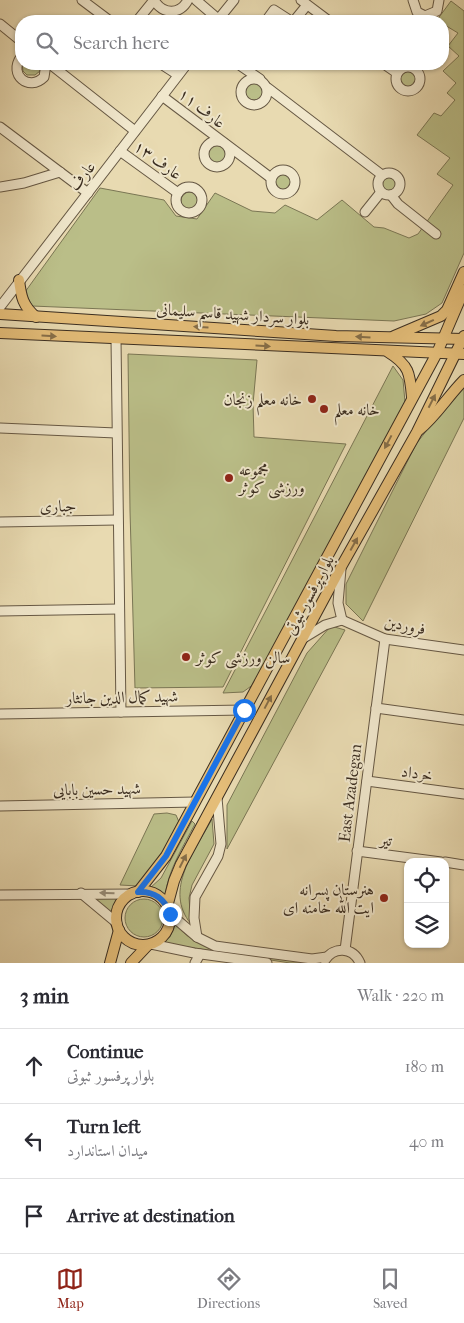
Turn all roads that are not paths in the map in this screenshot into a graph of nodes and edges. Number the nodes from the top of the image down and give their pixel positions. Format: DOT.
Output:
graph roads {
  1 [pos="82,0"];
  2 [pos="154,0"];
  3 [pos="188,0"];
  4 [pos="196,0"];
  5 [pos="234,0"];
  6 [pos="413,0"];
  7 [pos="439,0"];
  8 [pos="304,2"];
  9 [pos="102,15"];
  10 [pos="142,15"];
  11 [pos="212,15"];
  12 [pos="222,15"];
  13 [pos="270,15"];
  14 [pos="283,15"];
  15 [pos="296,15"];
  16 [pos="321,15"];
  17 [pos="423,15"];
  18 [pos="427,15"];
  19 [pos="0,24"];
  20 [pos="15,36"];
  21 [pos="17,70"];
  22 [pos="45,70"];
  23 [pos="58,70"];
  24 [pos="170,70"];
  25 [pos="182,70"];
  26 [pos="246,70"];
  27 [pos="393,70"];
  28 [pos="397,73"];
  29 [pos="178,75"];
  30 [pos="162,96"];
  31 [pos="0,127"];
  32 [pos="134,131"];
  33 [pos="120,151"];
  34 [pos="60,172"];
  35 [pos="382,175"];
  36 [pos="271,178"];
  37 [pos="0,187"];
  38 [pos="381,192"];
  39 [pos="88,193"];
  40 [pos="178,193"];
  41 [pos="391,195"];
  42 [pos="365,212"];
  43 [pos="436,234"];
  44 [pos="464,272"];
  45 [pos="19,280"];
  46 [pos="464,290"];
  47 [pos="0,307"];
  48 [pos="0,314"];
  49 [pos="36,317"];
  50 [pos="0,334"];
  51 [pos="388,338"];
  52 [pos="464,338"];
  53 [pos="116,339"];
  54 [pos="443,340"];
  55 [pos="387,351"];
  56 [pos="436,353"];
  57 [pos="460,354"];
  58 [pos="464,380"];
  59 [pos="412,398"];
  60 [pos="0,428"];
  61 [pos="417,432"];
  62 [pos="116,433"];
  63 [pos="117,520"];
  64 [pos="0,522"];
  65 [pos="341,567"];
  66 [pos="119,609"];
  67 [pos="0,611"];
  68 [pos="342,620"];
  69 [pos="302,639"];
  70 [pos="385,639"];
  71 [pos="464,650"];
  72 [pos="376,708"];
  73 [pos="244,710"];
  74 [pos="121,712"];
  75 [pos="0,714"];
  76 [pos="464,720"];
  77 [pos="367,781"];
  78 [pos="464,794"];
  79 [pos="217,798"];
  80 [pos="195,802"];
  81 [pos="0,806"];
  82 [pos="358,851"];
  83 [pos="411,858"];
  84 [pos="449,863"];
  85 [pos="464,865"];
  86 [pos="81,893"];
  87 [pos="135,893"];
  88 [pos="0,894"];
  89 [pos="169,910"];
  90 [pos="118,927"];
  91 [pos="197,937"];
  92 [pos="150,944"];
  93 [pos="345,950"];
  94 [pos="200,954"];
  95 [pos="325,960"];
  96 [pos="242,961"];
  97 [pos="110,963"];
  98 [pos="131,963"];
  99 [pos="195,963"];
  100 [pos="267,963"];
  101 [pos="360,963"];
  1 -- 9 [label="street"];
  2 -- 3 [label="street"];
  2 -- 10 [label="street"];
  4 -- 11 [label="street"];
  5 -- 12 [label="street"];
  6 -- 17 [label="street"];
  7 -- 18 [label="street"];
  8 -- 15 [label="street"];
  8 -- 16 [label="street"];
  13 -- 14 [label="street"];
  19 -- 20 [label="street"];
  21 -- 22 [label="street"];
  23 -- 32 [label="street"];
  24 -- 29 [label="street"];
  25 -- 29 [label="street, عارف"];
  26 -- 35 [label="street"];
  27 -- 28 [label="street"];
  29 -- 30 [label="street, عارف"];
  30 -- 32 [label="street, عارف"];
  30 -- 36 [label="street, عارف ۱۱"];
  31 -- 34 [label="street"];
  32 -- 33 [label="street, عارف"];
  33 -- 39 [label="street, عارف"];
  33 -- 40 [label="street, عارف ۱۳"];
  34 -- 37 [label="street"];
  34 -- 39 [label="street"];
  35 -- 38 [label="street"];
  35 -- 41 [label="street"];
  38 -- 41 [label="street"];
  38 -- 42 [label="street"];
  39 -- 45 [label="street, عارف"];
  41 -- 43 [label="street"];
  44 -- 51 [label="main road, one-way"];
  45 -- 47 [label="street, عارف"];
  45 -- 49 [label="main road"];
  46 -- 54 [label="main road, بلوار پرفسور ثبوتی"];
  48 -- 49 [label="main road, بلوار سردار شهید قاسم سلیمانی"];
  51 -- 49 [label="main road, بلوار سردار شهید قاسم سلیمانی, one-way"];
  50 -- 53 [label="main road, بلوار سردار شهید قاسم سلیمانی, one-way"];
  51 -- 54 [label="main road, بلوار سردار شهید قاسم سلیمانی"];
  52 -- 54 [label="main road, بلوار سردار شهید قاسم سلیمانی"];
  52 -- 57 [label="main road, بلوار پرفسور ثبوتی"];
  53 -- 55 [label="main road, بلوار سردار شهید قاسم سلیمانی, one-way"];
  53 -- 62 [label="street"];
  54 -- 56 [label="main road, بلوار پرفسور ثبوتی"];
  55 -- 56 [label="main road, بلوار سردار شهید قاسم سلیمانی"];
  55 -- 59 [label="main road"];
  56 -- 57 [label="main road, بلوار سردار شهید قاسم سلیمانی"];
  56 -- 59 [label="main road, بلوار پرفسور ثبوتی"];
  61 -- 57 [label="main road, بلوار پرفسور ثبوتی, one-way"];
  58 -- 61 [label="main road"];
  59 -- 73 [label="main road, بلوار پرفسور ثبوتی, one-way"];
  60 -- 62 [label="street"];
  65 -- 61 [label="main road, بلوار پرفسور ثبوتی, one-way"];
  62 -- 63 [label="street"];
  63 -- 64 [label="street, جباری"];
  63 -- 66 [label="street"];
  65 -- 68 [label="street"];
  65 -- 69 [label="main road, بلوار پرفسور ثبوتی"];
  66 -- 67 [label="street"];
  66 -- 74 [label="street"];
  68 -- 69 [label="street"];
  68 -- 70 [label="street, فروردین"];
  79 -- 69 [label="main road, بلوار پرفسور ثبوتی, one-way"];
  70 -- 71 [label="street, فروردین"];
  70 -- 72 [label="street, East Azadegan"];
  72 -- 76 [label="street"];
  72 -- 77 [label="street, East Azadegan"];
  73 -- 74 [label="street, شهید کمال الدین جانثار"];
  73 -- 80 [label="main road, بلوار پرفسور ثبوتی"];
  74 -- 75 [label="street, شهید کمال الدین جانثار"];
  77 -- 78 [label="street, خرداد"];
  77 -- 82 [label="street, East Azadegan"];
  89 -- 79 [label="main road, بلوار پرفسور ثبوتی, one-way"];
  79 -- 91 [label="street"];
  80 -- 81 [label="street, شهید حسین بابایی"];
  80 -- 87 [label="main road, بلوار پرفسور ثبوتی"];
  82 -- 83 [label="street, تیر"];
  82 -- 93 [label="street, East Azadegan"];
  84 -- 85 [label="street"];
  87 -- 86 [label="street, one-way"];
  86 -- 88 [label="street"];
  86 -- 90 [label="street"];
  87 -- 89 [label="main road"];
  87 -- 90 [label="main road"];
  89 -- 91 [label="street"];
  89 -- 92 [label="main road"];
  90 -- 92 [label="main road"];
  90 -- 97 [label="main road"];
  91 -- 95 [label="street"];
  92 -- 94 [label="street"];
  92 -- 98 [label="main road"];
  93 -- 95 [label="street"];
  93 -- 101 [label="street"];
  94 -- 96 [label="street"];
  94 -- 99 [label="street"];
  96 -- 100 [label="street"];
}
